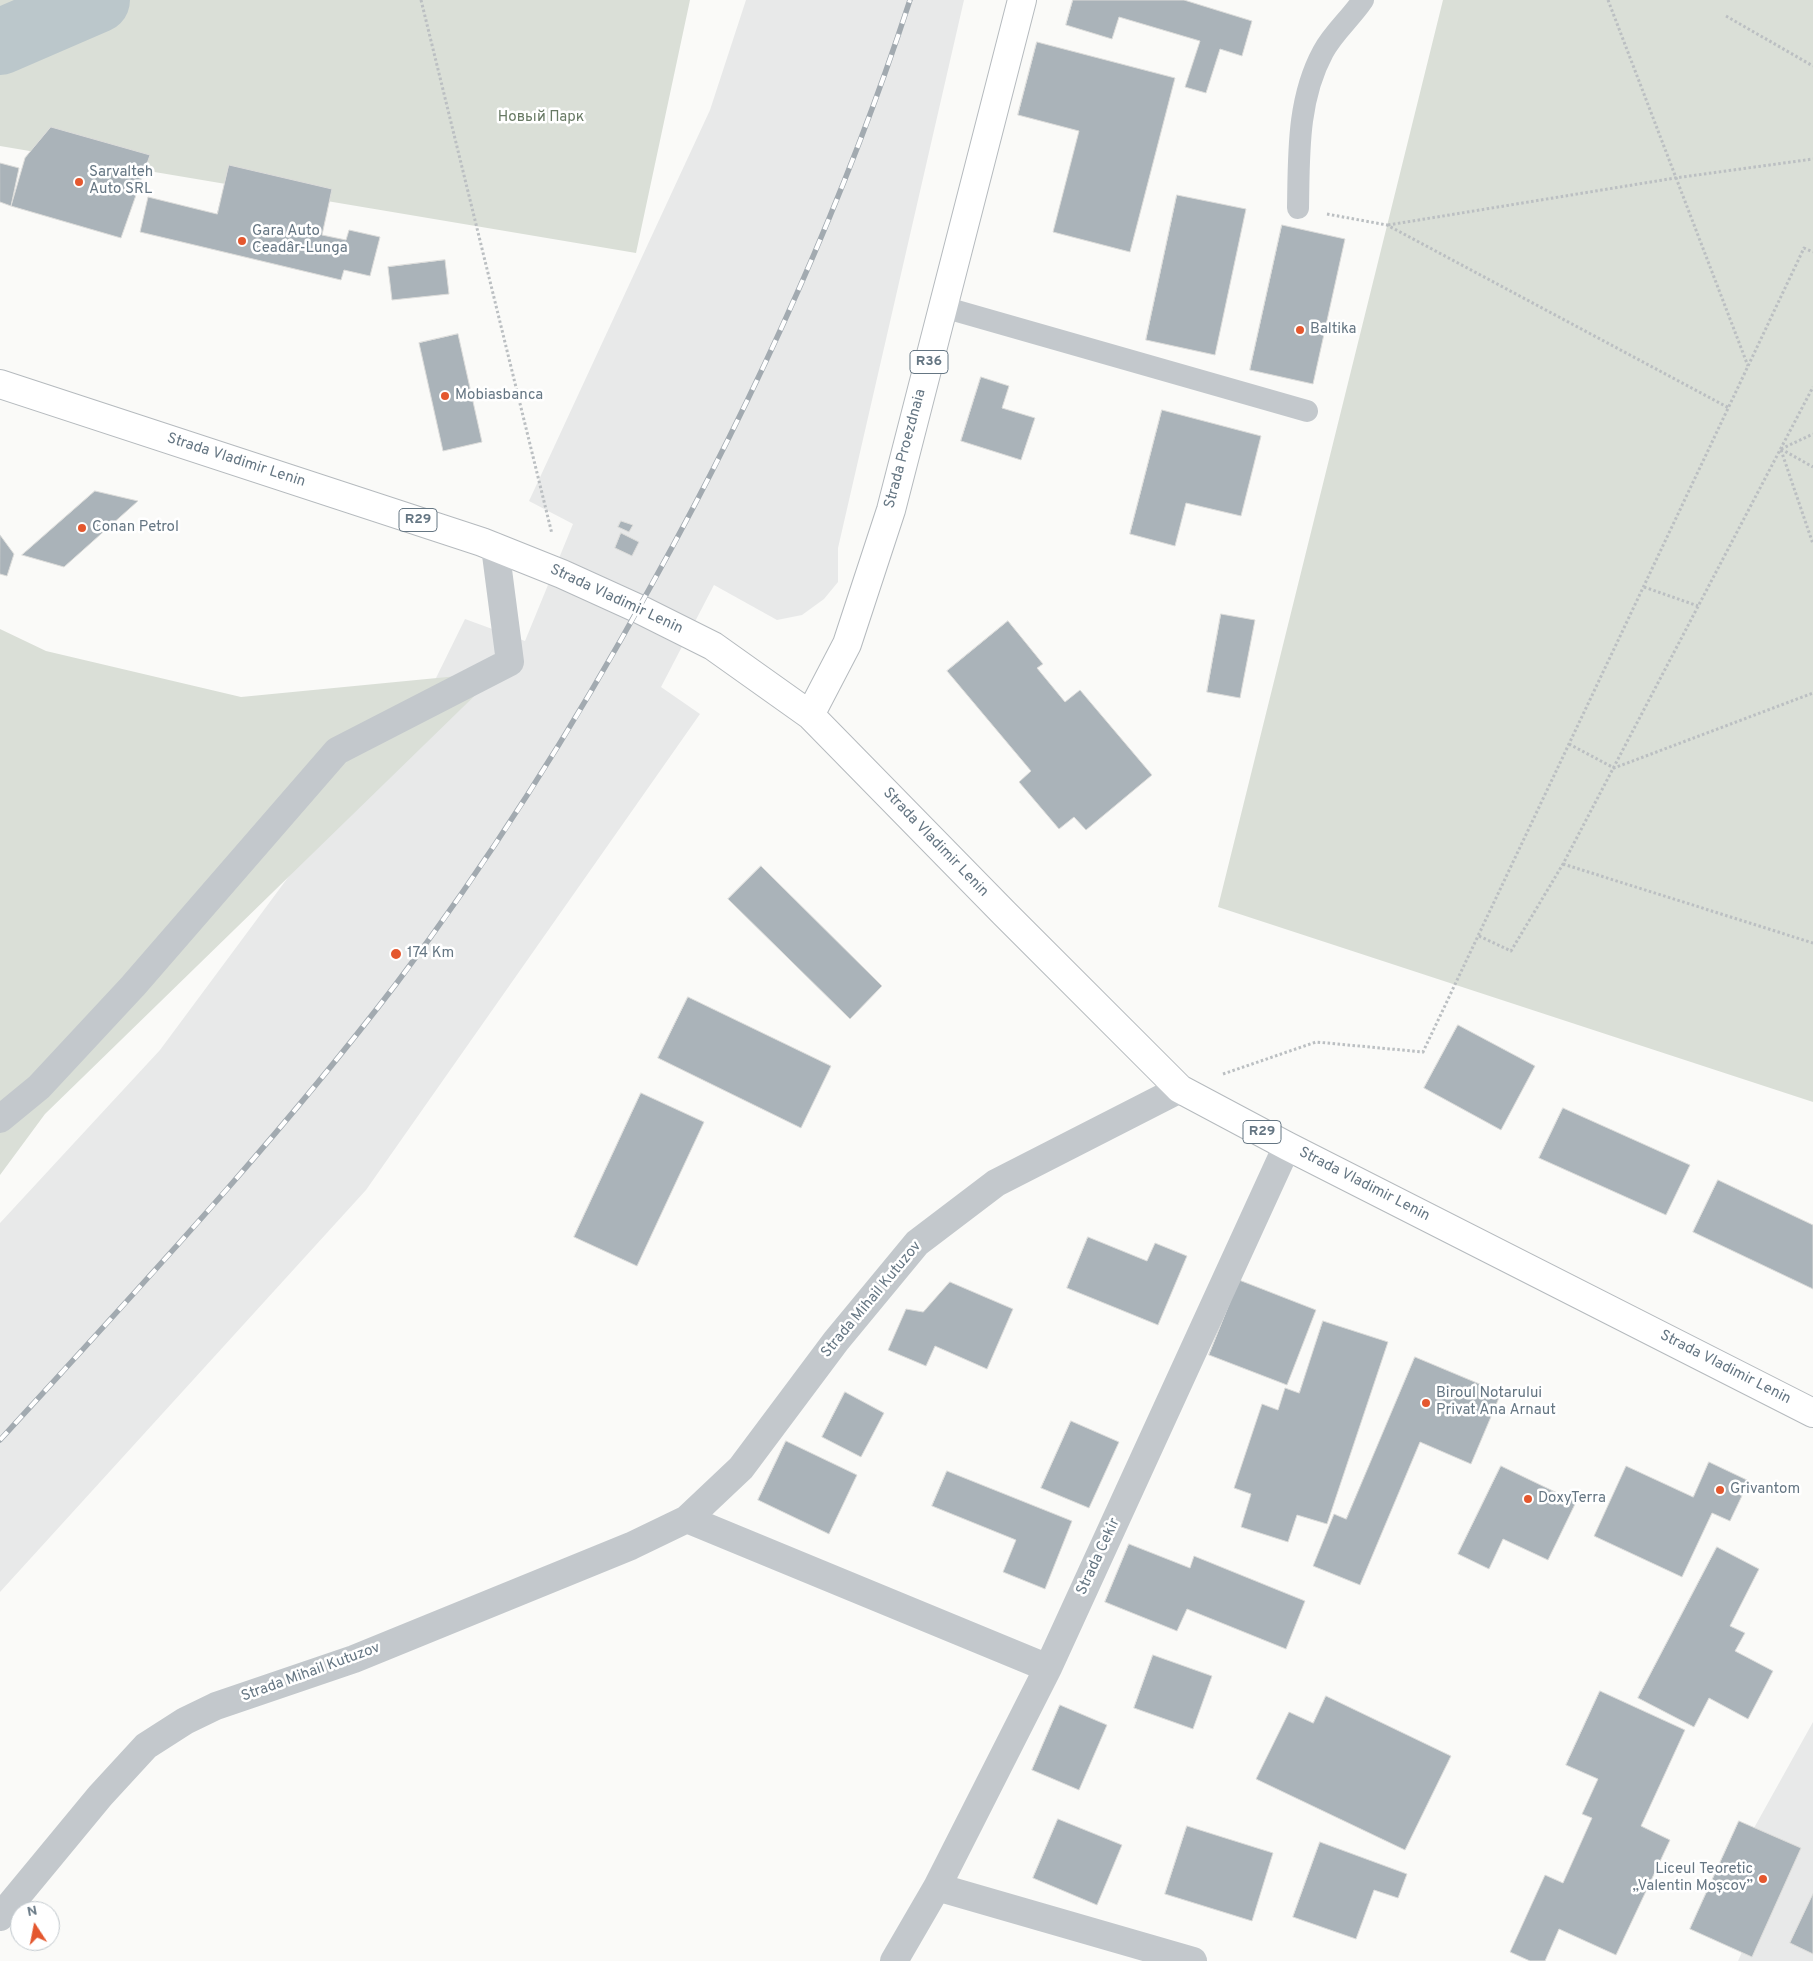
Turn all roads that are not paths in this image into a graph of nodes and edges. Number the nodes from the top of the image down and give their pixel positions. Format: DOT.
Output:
graph roads {
  1 [pos="1022,0"];
  2 [pos="1363,0"];
  3 [pos="1298,208"];
  4 [pos="943,307"];
  5 [pos="0,384"];
  6 [pos="1307,411"];
  7 [pos="495,547"];
  8 [pos="810,715"];
  9 [pos="1180,1089"];
  10 [pos="0,1120"];
  11 [pos="1287,1146"];
  12 [pos="1813,1412"];
  13 [pos="686,1519"];
  14 [pos="1048,1668"];
  15 [pos="937,1887"];
  16 [pos="0,1917"];
  17 [pos="894,1961"];
  18 [pos="1193,1961"];
  1 -- 4 [label="main road, Strada Proezdnaia / R36"];
  2 -- 3 [label="lane"];
  4 -- 6 [label="lane"];
  4 -- 8 [label="main road, Strada Proezdnaia / R36"];
  5 -- 7 [label="main road, Strada Vladimir Lenin / R29"];
  7 -- 8 [label="main road, Strada Vladimir Lenin / R29"];
  7 -- 10 [label="street"];
  8 -- 9 [label="main road, Strada Vladimir Lenin / R29"];
  9 -- 11 [label="main road, Strada Vladimir Lenin / R29"];
  9 -- 13 [label="street, Strada Mihail Kutuzov"];
  11 -- 12 [label="main road, Strada Vladimir Lenin / R29"];
  11 -- 14 [label="street, Strada Cekir"];
  13 -- 14 [label="street"];
  13 -- 16 [label="street, Strada Mihail Kutuzov"];
  14 -- 15 [label="street, Strada Cekir"];
  15 -- 17 [label="street, Strada Cekir"];
  15 -- 18 [label="street"];
}
